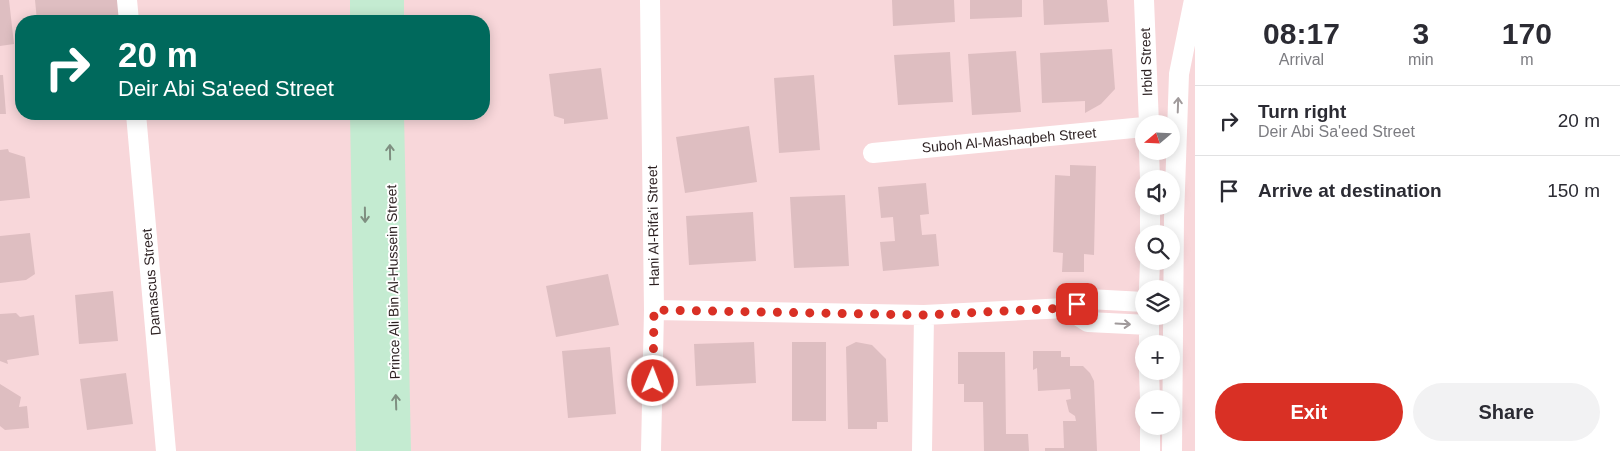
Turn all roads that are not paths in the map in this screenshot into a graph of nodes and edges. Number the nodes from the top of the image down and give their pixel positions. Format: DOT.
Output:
graph roads {
  1 [pos="127,0"];
  2 [pos="364,0"];
  3 [pos="390,0"];
  4 [pos="650,0"];
  5 [pos="1144,0"];
  6 [pos="1194,0"];
  7 [pos="128,15"];
  8 [pos="364,15"];
  9 [pos="390,15"];
  10 [pos="1149,115"];
  11 [pos="137,120"];
  12 [pos="364,120"];
  13 [pos="390,120"];
  14 [pos="1135,128"];
  15 [pos="873,152"];
  16 [pos="1135,302"];
  17 [pos="1066,308"];
  18 [pos="654,310"];
  19 [pos="924,315"];
  20 [pos="1149,328"];
  21 [pos="1150,435"];
  22 [pos="166,451"];
  23 [pos="370,451"];
  24 [pos="398,451"];
  25 [pos="651,451"];
  26 [pos="922,451"];
  27 [pos="1150,451"];
  28 [pos="1172,451"];
  1 -- 7 [label="street"];
  2 -- 8 [label="main road"];
  3 -- 9 [label="main road"];
  4 -- 18 [label="street, Hani Al-Rifa'i Street"];
  5 -- 10 [label="street, Irbid Street"];
  28 -- 6 [label="street, one-way"];
  11 -- 22 [label="street, Damascus Street"];
  12 -- 23 [label="main road, Prince Ali Bin Al-Hussein Street, one-way"];
  24 -- 13 [label="main road, Prince Ali Bin Al-Hussein Street, one-way"];
  14 -- 15 [label="street, Suboh Al-Mashaqbeh Street"];
  16 -- 17 [label="street"];
  17 -- 19 [label="street"];
  17 -- 20 [label="street, one-way"];
  18 -- 19 [label="street"];
  18 -- 25 [label="street, Hani Al-Rifa'i Street"];
  19 -- 26 [label="street"];
  21 -- 27 [label="street"];
}
